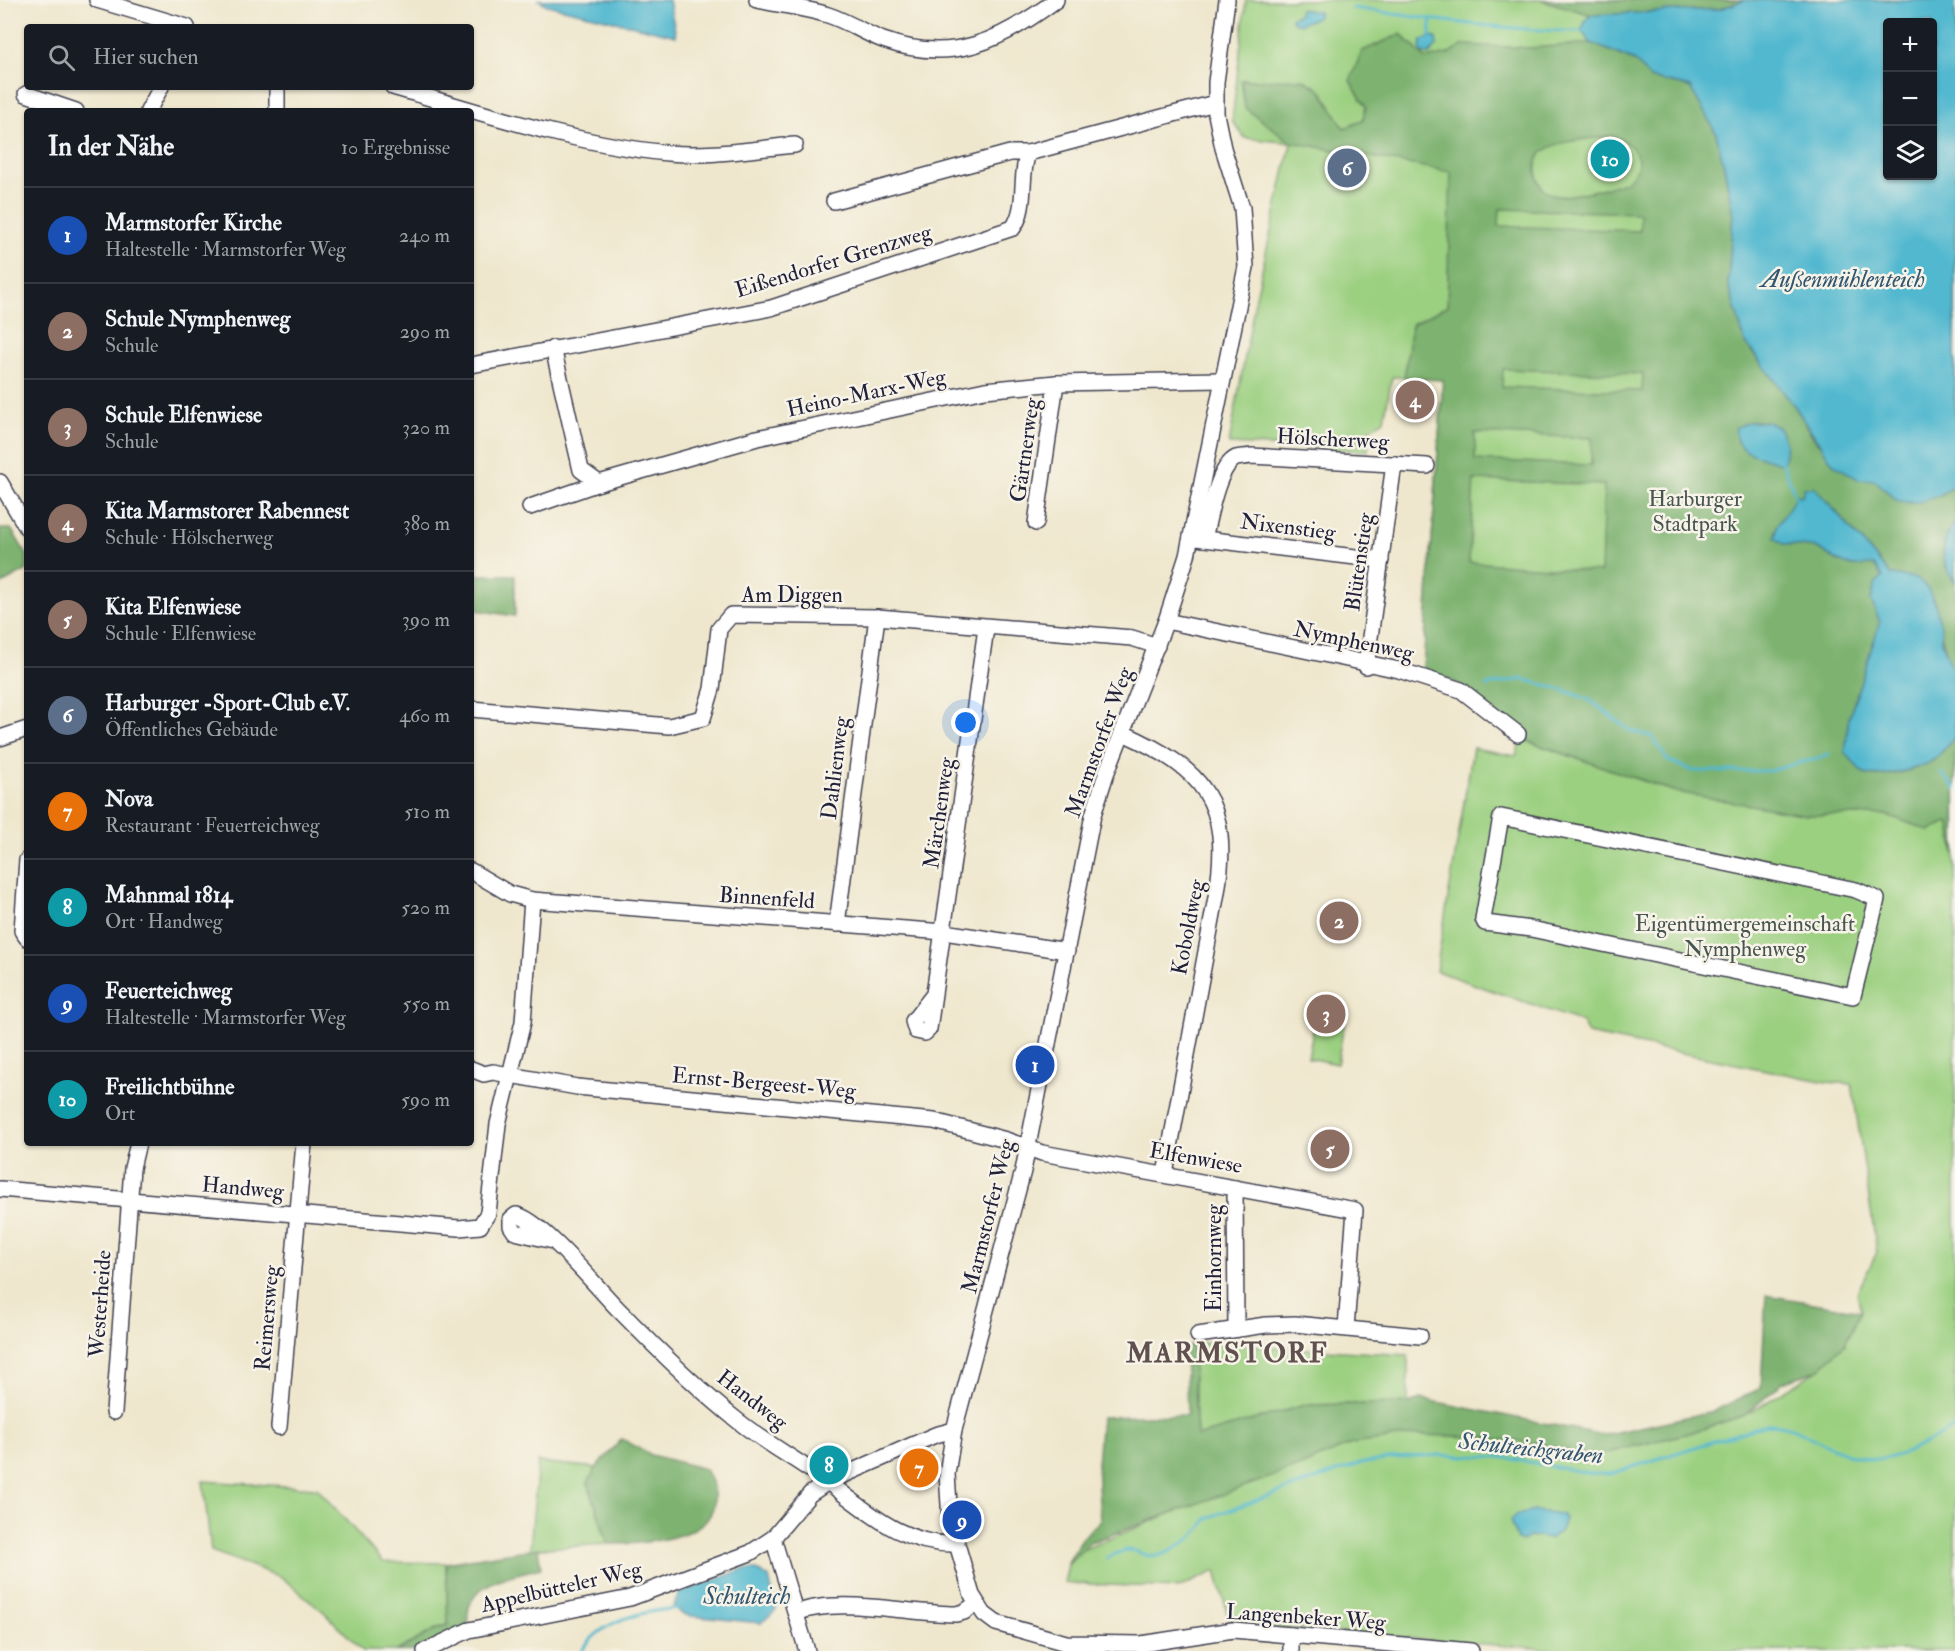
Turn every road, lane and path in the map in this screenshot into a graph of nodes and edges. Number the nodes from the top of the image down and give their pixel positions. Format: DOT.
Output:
graph roads {
  1 [pos="97,0"];
  2 [pos="757,0"];
  3 [pos="1056,0"];
  4 [pos="1227,0"];
  5 [pos="176,24"];
  6 [pos="159,90"];
  7 [pos="278,90"];
  8 [pos="403,90"];
  9 [pos="26,94"];
  10 [pos="1215,103"];
  11 [pos="67,108"];
  12 [pos="150,108"];
  13 [pos="277,108"];
  14 [pos="466,108"];
  15 [pos="474,110"];
  16 [pos="795,145"];
  17 [pos="1028,153"];
  18 [pos="834,201"];
  19 [pos="552,348"];
  20 [pos="474,364"];
  21 [pos="1221,380"];
  22 [pos="1056,383"];
  23 [pos="1236,458"];
  24 [pos="1394,464"];
  25 [pos="1427,466"];
  26 [pos="0,482"];
  27 [pos="599,483"];
  28 [pos="530,507"];
  29 [pos="24,523"];
  30 [pos="1036,523"];
  31 [pos="1197,538"];
  32 [pos="1381,560"];
  33 [pos="877,618"];
  34 [pos="1166,621"];
  35 [pos="986,628"];
  36 [pos="1157,646"];
  37 [pos="1366,666"];
  38 [pos="474,709"];
  39 [pos="24,730"];
  40 [pos="1123,733"];
  41 [pos="1518,734"];
  42 [pos="0,738"];
  43 [pos="1502,817"];
  44 [pos="474,873"];
  45 [pos="532,900"];
  46 [pos="24,918"];
  47 [pos="837,924"];
  48 [pos="944,932"];
  49 [pos="24,936"];
  50 [pos="1067,951"];
  51 [pos="934,994"];
  52 [pos="474,1060"];
  53 [pos="474,1070"];
  54 [pos="493,1072"];
  55 [pos="509,1077"];
  56 [pos="137,1146"];
  57 [pos="304,1146"];
  58 [pos="1029,1146"];
  59 [pos="1165,1174"];
  60 [pos="1235,1188"];
  61 [pos="0,1190"];
  62 [pos="130,1200"];
  63 [pos="298,1214"];
  64 [pos="553,1241"];
  65 [pos="1236,1328"];
  66 [pos="1346,1328"];
  67 [pos="1198,1335"];
  68 [pos="1420,1336"];
  69 [pos="114,1412"];
  70 [pos="279,1427"];
  71 [pos="954,1430"];
  72 [pos="828,1482"];
  73 [pos="773,1538"];
  74 [pos="956,1544"];
  75 [pos="976,1604"];
  76 [pos="796,1613"];
  77 [pos="1291,1635"];
  78 [pos="803,1648"];
  79 [pos="1132,1648"];
  80 [pos="1454,1650"];
  81 [pos="425,1651"];
  82 [pos="1291,1651"];
  83 [pos="1471,1651"];
  1 -- 5 [label="street"];
  2 -- 3 [label="street"];
  4 -- 10 [label="street, Marmstorfer Weg"];
  6 -- 12 [label="street"];
  7 -- 13 [label="street"];
  8 -- 14 [label="street"];
  9 -- 11 [label="street"];
  10 -- 17 [label="street"];
  10 -- 21 [label="street, Marmstorfer Weg"];
  15 -- 16 [label="street"];
  17 -- 18 [label="street"];
  17 -- 19 [label="street, Eißendorfer Grenzweg"];
  19 -- 20 [label="street, Eißendorfer Grenzweg"];
  19 -- 27 [label="street"];
  21 -- 22 [label="street, Heino-Marx-Weg"];
  21 -- 31 [label="street, Marmstorfer Weg"];
  22 -- 27 [label="street, Heino-Marx-Weg"];
  22 -- 30 [label="street, Gärtnerweg"];
  23 -- 24 [label="street, Hölscherweg"];
  23 -- 31 [label="street, Marmstorfer Weg"];
  24 -- 25 [label="street, Hölscherweg"];
  24 -- 32 [label="street, Blütenstieg"];
  26 -- 29 [label="street"];
  27 -- 28 [label="street, Heino-Marx-Weg"];
  31 -- 32 [label="street, Nixenstieg"];
  31 -- 34 [label="street, Marmstorfer Weg"];
  32 -- 37 [label="street, Blütenstieg"];
  33 -- 35 [label="street, Am Diggen"];
  33 -- 38 [label="street, Am Diggen"];
  33 -- 47 [label="street, Dahlienweg"];
  34 -- 36 [label="street, Marmstorfer Weg"];
  34 -- 37 [label="street, Nymphenweg"];
  35 -- 36 [label="street, Am Diggen"];
  35 -- 48 [label="street, Märchenweg"];
  36 -- 40 [label="street, Marmstorfer Weg"];
  37 -- 41 [label="street, Nymphenweg"];
  39 -- 42 [label="street"];
  40 -- 50 [label="street, Marmstorfer Weg"];
  40 -- 59 [label="street, Koboldweg"];
  43 -- 43 [label="street"];
  44 -- 45 [label="street, Binnenfeld"];
  45 -- 47 [label="street, Binnenfeld"];
  45 -- 55 [label="street"];
  46 -- 49 [label="street"];
  47 -- 48 [label="street, Binnenfeld"];
  48 -- 50 [label="street, Binnenfeld"];
  48 -- 51 [label="street, Märchenweg"];
  50 -- 58 [label="street, Marmstorfer Weg"];
  52 -- 54 [label="street, Ernst-Bergeest-Weg"];
  53 -- 54 [label="street, Ernst-Bergeest-Weg"];
  54 -- 55 [label="street, Ernst-Bergeest-Weg"];
  55 -- 58 [label="street, Ernst-Bergeest-Weg"];
  55 -- 63 [label="street, Handweg"];
  56 -- 62 [label="street, Westerheide"];
  57 -- 63 [label="street, Reimersweg"];
  58 -- 59 [label="street, Elfenwiese"];
  58 -- 71 [label="street, Marmstorfer Weg"];
  59 -- 60 [label="street, Elfenwiese"];
  60 -- 65 [label="street, Einhornweg"];
  60 -- 66 [label="street, Elfenwiese"];
  61 -- 62 [label="street, Handweg"];
  62 -- 63 [label="street, Handweg"];
  62 -- 69 [label="street, Westerheide"];
  63 -- 70 [label="street, Reimersweg"];
  64 -- 72 [label="street, Handweg"];
  65 -- 66 [label="street"];
  65 -- 67 [label="street"];
  66 -- 68 [label="street"];
  71 -- 72 [label="street, Appelbütteler Weg"];
  71 -- 74 [label="street, Marmstorfer Weg"];
  72 -- 73 [label="street, Appelbütteler Weg"];
  72 -- 74 [label="street, Handweg"];
  73 -- 76 [label="street"];
  73 -- 81 [label="street, Appelbütteler Weg"];
  74 -- 75 [label="street, Marmstorfer Weg"];
  75 -- 76 [label="street"];
  75 -- 79 [label="street, Langenbeker Weg"];
  76 -- 78 [label="street"];
  77 -- 79 [label="street, Langenbeker Weg"];
  77 -- 80 [label="street, Langenbeker Weg"];
  77 -- 82 [label="street"];
  80 -- 83 [label="street, Langenbeker Weg"];
}
